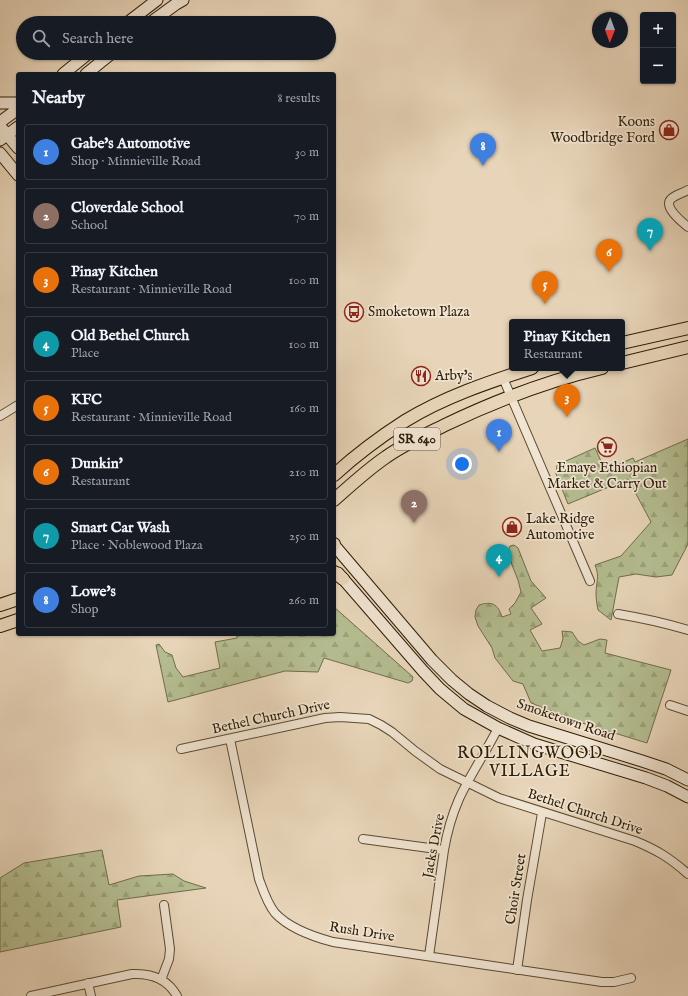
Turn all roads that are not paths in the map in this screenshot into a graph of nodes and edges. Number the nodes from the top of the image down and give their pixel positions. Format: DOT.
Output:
graph roads {
  1 [pos="158,0"];
  2 [pos="183,0"];
  3 [pos="136,16"];
  4 [pos="160,16"];
  5 [pos="80,60"];
  6 [pos="103,60"];
  7 [pos="65,72"];
  8 [pos="88,72"];
  9 [pos="0,103"];
  10 [pos="16,103"];
  11 [pos="16,110"];
  12 [pos="0,122"];
  13 [pos="0,126"];
  14 [pos="16,129"];
  15 [pos="4,138"];
  16 [pos="16,147"];
  17 [pos="0,153"];
  18 [pos="16,173"];
  19 [pos="688,190"];
  20 [pos="688,226"];
  21 [pos="688,328"];
  22 [pos="625,342"];
  23 [pos="688,347"];
  24 [pos="625,362"];
  25 [pos="523,371"];
  26 [pos="590,371"];
  27 [pos="502,378"];
  28 [pos="511,396"];
  29 [pos="16,406"];
  30 [pos="0,416"];
  31 [pos="336,473"];
  32 [pos="336,498"];
  33 [pos="336,547"];
  34 [pos="339,576"];
  35 [pos="590,581"];
  36 [pos="16,600"];
  37 [pos="0,605"];
  38 [pos="618,614"];
  39 [pos="16,620"];
  40 [pos="1,623"];
  41 [pos="688,630"];
  42 [pos="670,705"];
  43 [pos="688,711"];
  44 [pos="498,728"];
  45 [pos="230,739"];
  46 [pos="181,749"];
  47 [pos="688,780"];
  48 [pos="468,783"];
  49 [pos="688,797"];
  50 [pos="542,812"];
  51 [pos="363,839"];
  52 [pos="444,850"];
  53 [pos="688,874"];
  54 [pos="164,905"];
  55 [pos="429,956"];
  56 [pos="517,970"];
  57 [pos="631,978"];
  58 [pos="161,980"];
  59 [pos="88,983"];
  60 [pos="31,996"];
  61 [pos="91,996"];
  62 [pos="177,996"];
  1 -- 3 [label="main road"];
  2 -- 4 [label="main road"];
  5 -- 7 [label="main road"];
  6 -- 8 [label="main road"];
  9 -- 10 [label="main road"];
  11 -- 12 [label="main road"];
  13 -- 15 [label="main road"];
  14 -- 15 [label="main road"];
  15 -- 16 [label="main road"];
  17 -- 18 [label="main road"];
  19 -- 20 [label="street"];
  21 -- 22 [label="main road"];
  23 -- 24 [label="main road"];
  25 -- 27 [label="main road, SR 640"];
  26 -- 28 [label="main road, SR 640"];
  27 -- 28 [label="street"];
  27 -- 31 [label="main road, SR 640"];
  28 -- 32 [label="main road, SR 640"];
  28 -- 35 [label="street"];
  29 -- 30 [label="street"];
  33 -- 47 [label="main road, Smoketown Road"];
  34 -- 44 [label="main road"];
  36 -- 37 [label="main road"];
  38 -- 41 [label="street"];
  39 -- 40 [label="main road"];
  42 -- 43 [label="street"];
  44 -- 48 [label="street, Jacks Drive"];
  44 -- 49 [label="main road"];
  45 -- 46 [label="street, Bethel Church Drive"];
  45 -- 48 [label="street, Bethel Church Drive"];
  45 -- 55 [label="street, Rush Drive"];
  48 -- 50 [label="street, Bethel Church Drive"];
  48 -- 52 [label="street, Jacks Drive"];
  50 -- 53 [label="street, Bethel Church Drive"];
  50 -- 56 [label="street, Choir Street"];
  51 -- 52 [label="street"];
  52 -- 55 [label="street, Jacks Drive"];
  54 -- 58 [label="street"];
  55 -- 56 [label="street, Rush Drive"];
  56 -- 57 [label="street, Rush Drive"];
  58 -- 59 [label="street"];
  58 -- 62 [label="street"];
  59 -- 60 [label="street"];
  59 -- 61 [label="street"];
}
